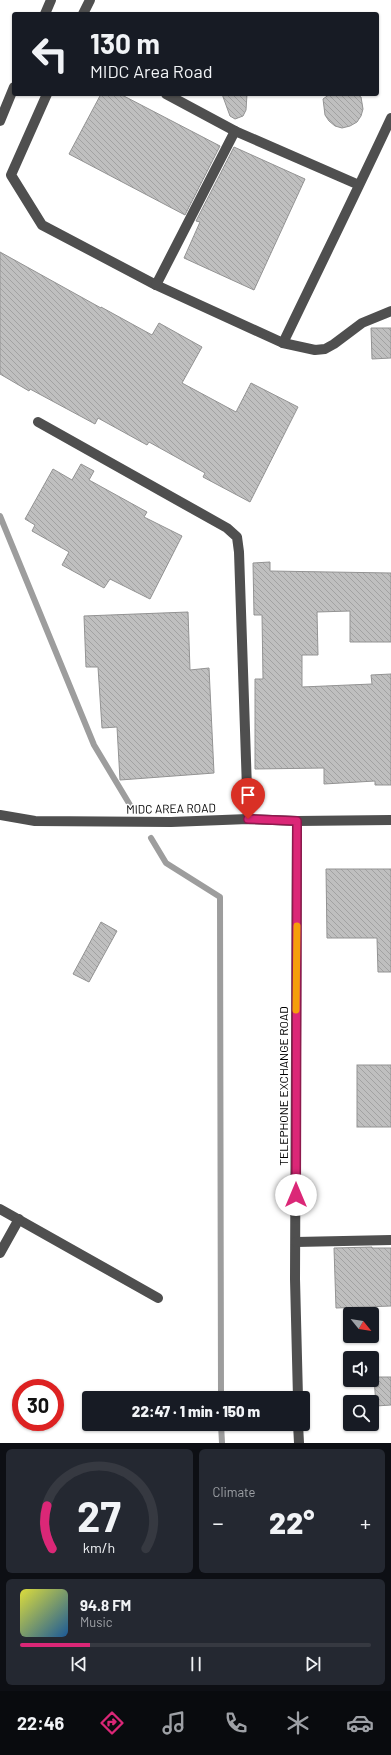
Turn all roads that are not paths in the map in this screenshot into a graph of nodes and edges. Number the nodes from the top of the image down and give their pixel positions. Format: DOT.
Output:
graph roads {
  1 [pos="51,0"];
  2 [pos="90,0"];
  3 [pos="46,12"];
  4 [pos="84,12"];
  5 [pos="12,92"];
  6 [pos="46,96"];
  7 [pos="170,96"];
  8 [pos="391,118"];
  9 [pos="0,121"];
  10 [pos="235,131"];
  11 [pos="359,185"];
  12 [pos="156,285"];
  13 [pos="391,311"];
  14 [pos="283,343"];
  15 [pos="38,422"];
  16 [pos="0,815"];
  17 [pos="248,819"];
  18 [pos="391,820"];
  19 [pos="297,821"];
  20 [pos="0,1209"];
  21 [pos="19,1219"];
  22 [pos="391,1240"];
  23 [pos="296,1242"];
  24 [pos="0,1253"];
  25 [pos="158,1298"];
  26 [pos="298,1391"];
  27 [pos="298,1431"];
  28 [pos="299,1443"];
  1 -- 3 [label="street"];
  2 -- 4 [label="street"];
  5 -- 9 [label="street"];
  6 -- 12 [label="street"];
  7 -- 10 [label="street"];
  8 -- 11 [label="street"];
  10 -- 11 [label="street"];
  10 -- 12 [label="street"];
  11 -- 14 [label="street"];
  12 -- 14 [label="street"];
  13 -- 14 [label="street"];
  15 -- 17 [label="street"];
  16 -- 17 [label="street, MIDC AREA ROAD"];
  17 -- 19 [label="street, MIDC AREA ROAD"];
  18 -- 19 [label="street, MIDC AREA ROAD"];
  19 -- 23 [label="street, TELEPHONE EXCHANGE ROAD"];
  20 -- 21 [label="street"];
  21 -- 24 [label="street"];
  21 -- 25 [label="street"];
  22 -- 23 [label="street"];
  23 -- 26 [label="street, TELEPHONE EXCHANGE ROAD"];
  27 -- 28 [label="street"];
}
